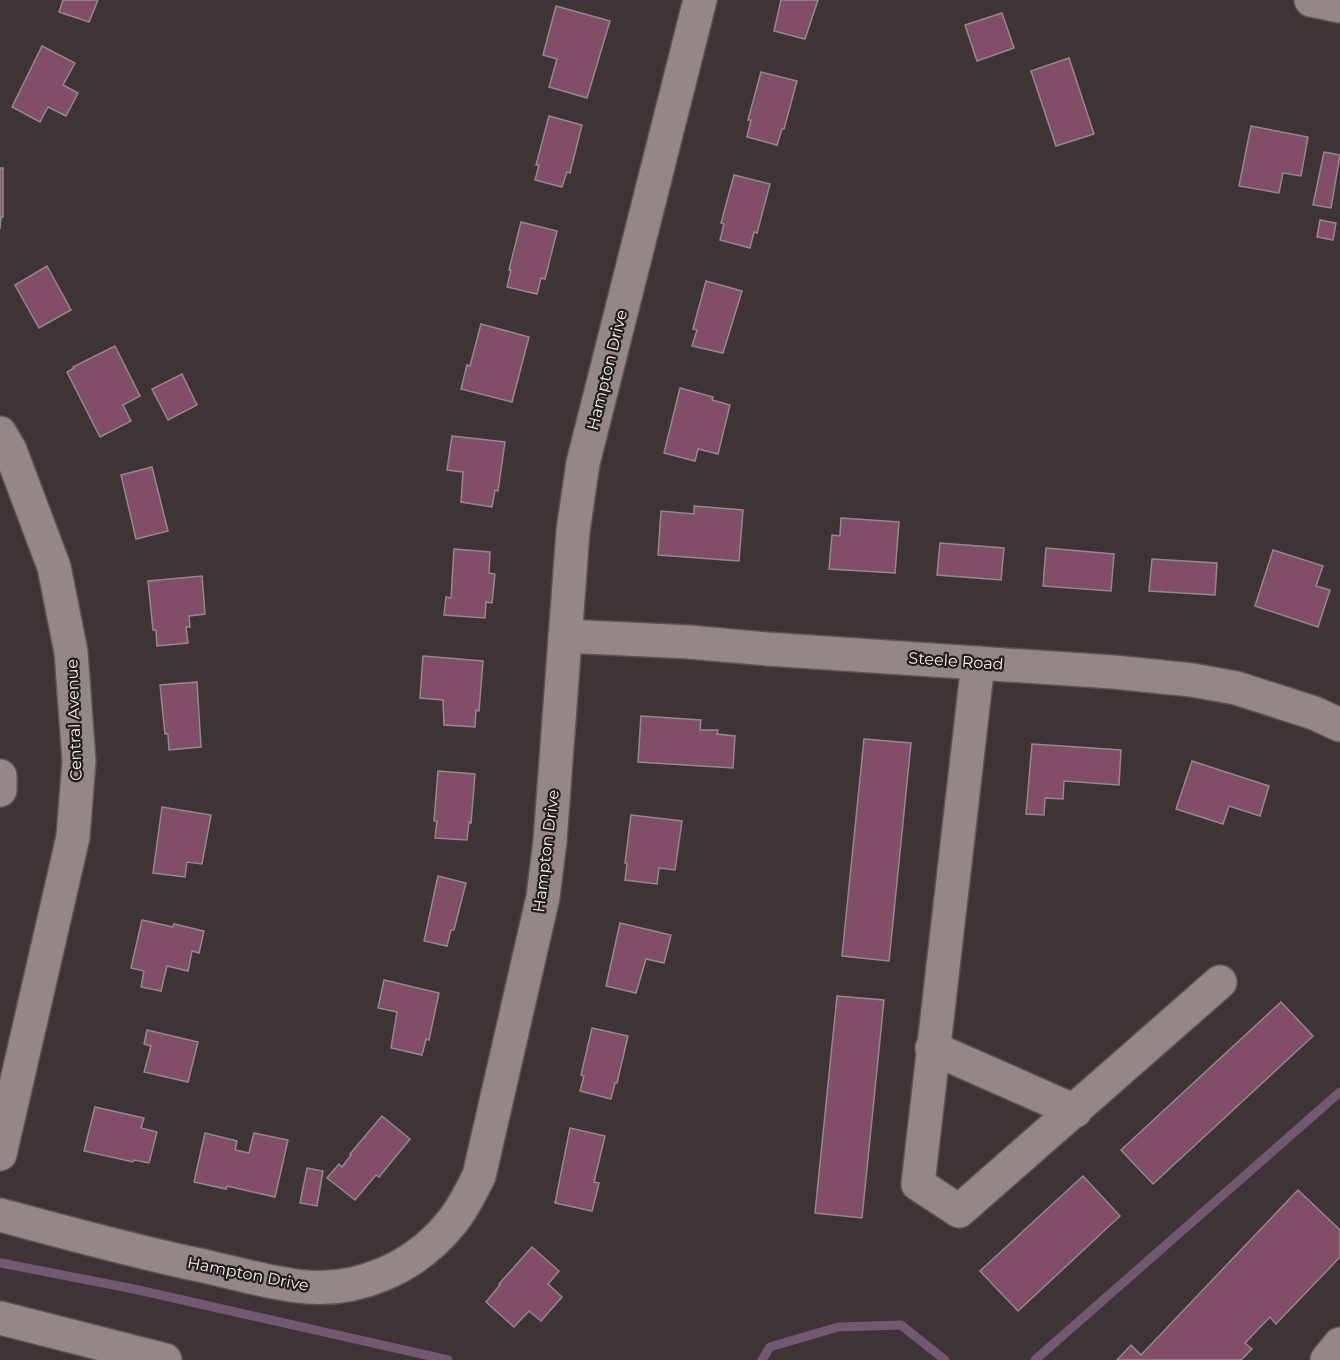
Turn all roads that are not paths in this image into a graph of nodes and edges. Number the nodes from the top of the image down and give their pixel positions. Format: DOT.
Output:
graph roads {
  1 [pos="700,0"];
  2 [pos="1311,0"];
  3 [pos="1340,6"];
  4 [pos="0,433"];
  5 [pos="565,636"];
  6 [pos="978,663"];
  7 [pos="1340,724"];
  8 [pos="0,776"];
  9 [pos="0,790"];
  10 [pos="1220,982"];
  11 [pos="932,1048"];
  12 [pos="1074,1112"];
  13 [pos="0,1154"];
  14 [pos="0,1215"];
  15 [pos="0,1317"];
  16 [pos="1340,1344"];
  17 [pos="165,1360"];
  18 [pos="1327,1360"];
  1 -- 5 [label="street, Hampton Drive"];
  2 -- 3 [label="street"];
  4 -- 13 [label="street, Central Avenue"];
  5 -- 6 [label="street, Steele Road"];
  5 -- 14 [label="street, Hampton Drive"];
  6 -- 7 [label="street, Steele Road"];
  6 -- 11 [label="street"];
  8 -- 9 [label="street"];
  10 -- 12 [label="street"];
  11 -- 12 [label="street"];
  11 -- 12 [label="street"];
  15 -- 17 [label="street"];
  16 -- 18 [label="street"];
}
